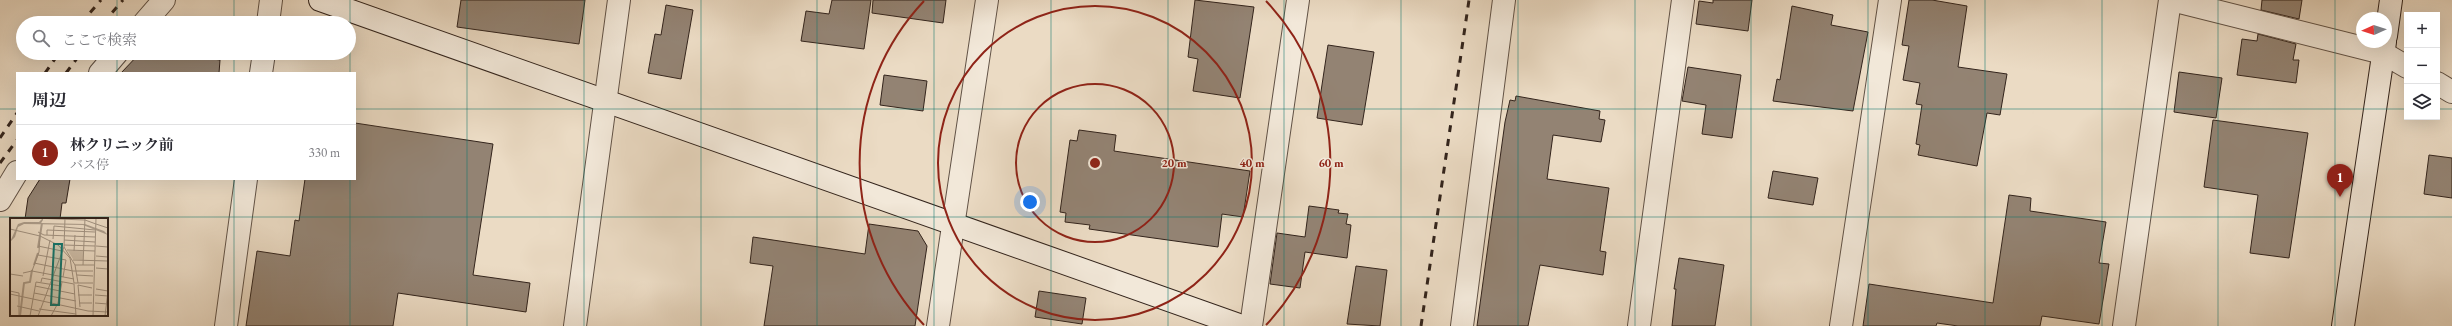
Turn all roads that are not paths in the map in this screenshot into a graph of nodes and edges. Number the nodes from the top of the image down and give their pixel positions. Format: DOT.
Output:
graph roads {
  1 [pos="164,0"];
  2 [pos="271,0"];
  3 [pos="320,0"];
  4 [pos="619,0"];
  5 [pos="986,0"];
  6 [pos="1298,0"];
  7 [pos="1504,0"];
  8 [pos="1683,0"];
  9 [pos="1890,0"];
  10 [pos="2171,0"];
  11 [pos="2391,0"];
  12 [pos="2389,12"];
  13 [pos="150,16"];
  14 [pos="269,16"];
  15 [pos="2356,38"];
  16 [pos="2384,48"];
  17 [pos="2389,48"];
  18 [pos="111,60"];
  19 [pos="263,60"];
  20 [pos="2404,64"];
  21 [pos="101,72"];
  22 [pos="261,72"];
  23 [pos="2439,84"];
  24 [pos="2452,92"];
  25 [pos="605,101"];
  26 [pos="16,174"];
  27 [pos="246,180"];
  28 [pos="0,200"];
  29 [pos="953,224"];
  30 [pos="226,326"];
  31 [pos="574,326"];
  32 [pos="938,326"];
  33 [pos="1242,326"];
  34 [pos="1251,326"];
  35 [pos="1462,326"];
  36 [pos="1638,326"];
  37 [pos="1841,326"];
  38 [pos="2124,326"];
  39 [pos="2343,326"];
  1 -- 13 [label="street"];
  2 -- 14 [label="street"];
  3 -- 25 [label="street"];
  4 -- 25 [label="street"];
  5 -- 29 [label="street"];
  6 -- 34 [label="street"];
  7 -- 35 [label="street"];
  8 -- 36 [label="street"];
  9 -- 37 [label="street"];
  10 -- 15 [label="street"];
  10 -- 38 [label="street"];
  11 -- 12 [label="street"];
  16 -- 39 [label="street"];
  17 -- 20 [label="street"];
  18 -- 21 [label="street"];
  19 -- 22 [label="street"];
  23 -- 24 [label="street"];
  25 -- 29 [label="street"];
  25 -- 31 [label="street"];
  26 -- 28 [label="street"];
  27 -- 30 [label="street"];
  29 -- 32 [label="street"];
  29 -- 33 [label="street"];
}
